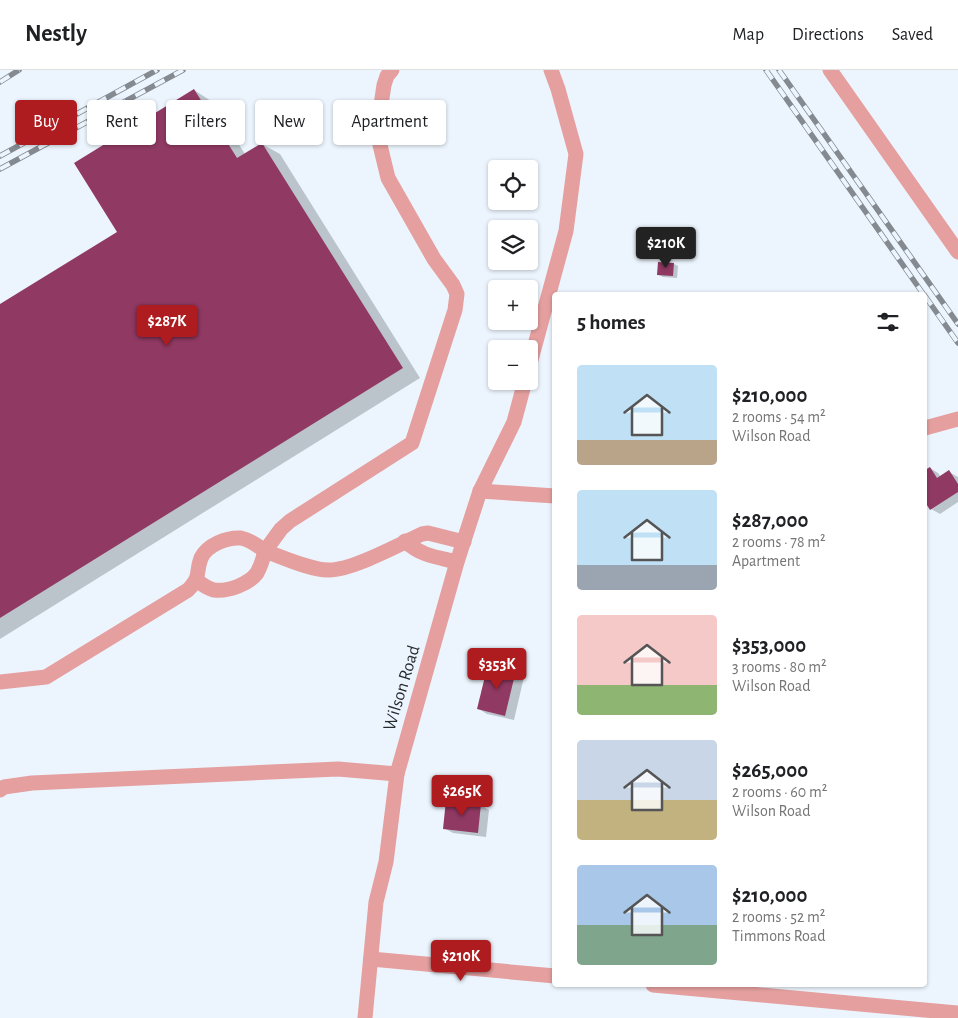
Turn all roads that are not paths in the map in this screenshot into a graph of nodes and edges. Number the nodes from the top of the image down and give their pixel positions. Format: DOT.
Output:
graph roads {
  1 [pos="392,70"];
  2 [pos="552,70"];
  3 [pos="830,70"];
  4 [pos="958,252"];
  5 [pos="536,340"];
  6 [pos="523,390"];
  7 [pos="958,418"];
  8 [pos="927,427"];
  9 [pos="480,492"];
  10 [pos="552,496"];
  11 [pos="405,541"];
  12 [pos="464,542"];
  13 [pos="265,551"];
  14 [pos="457,562"];
  15 [pos="197,581"];
  16 [pos="0,682"];
  17 [pos="397,774"];
  18 [pos="0,790"];
  19 [pos="371,959"];
  20 [pos="552,976"];
  21 [pos="676,987"];
  22 [pos="957,1013"];
  23 [pos="365,1018"];
  1 -- 13 [label="street"];
  2 -- 5 [label="street"];
  3 -- 4 [label="street"];
  6 -- 9 [label="street, Wilson Road"];
  7 -- 8 [label="street"];
  9 -- 10 [label="street"];
  9 -- 12 [label="street, Wilson Road"];
  11 -- 12 [label="street"];
  11 -- 13 [label="street"];
  11 -- 14 [label="street"];
  12 -- 14 [label="street, Wilson Road"];
  13 -- 15 [label="street"];
  13 -- 15 [label="street"];
  14 -- 17 [label="street, Wilson Road"];
  15 -- 16 [label="street"];
  17 -- 18 [label="street"];
  17 -- 19 [label="street, Wilson Road"];
  19 -- 20 [label="street"];
  19 -- 23 [label="street, Wilson Road"];
  21 -- 22 [label="street"];
}
